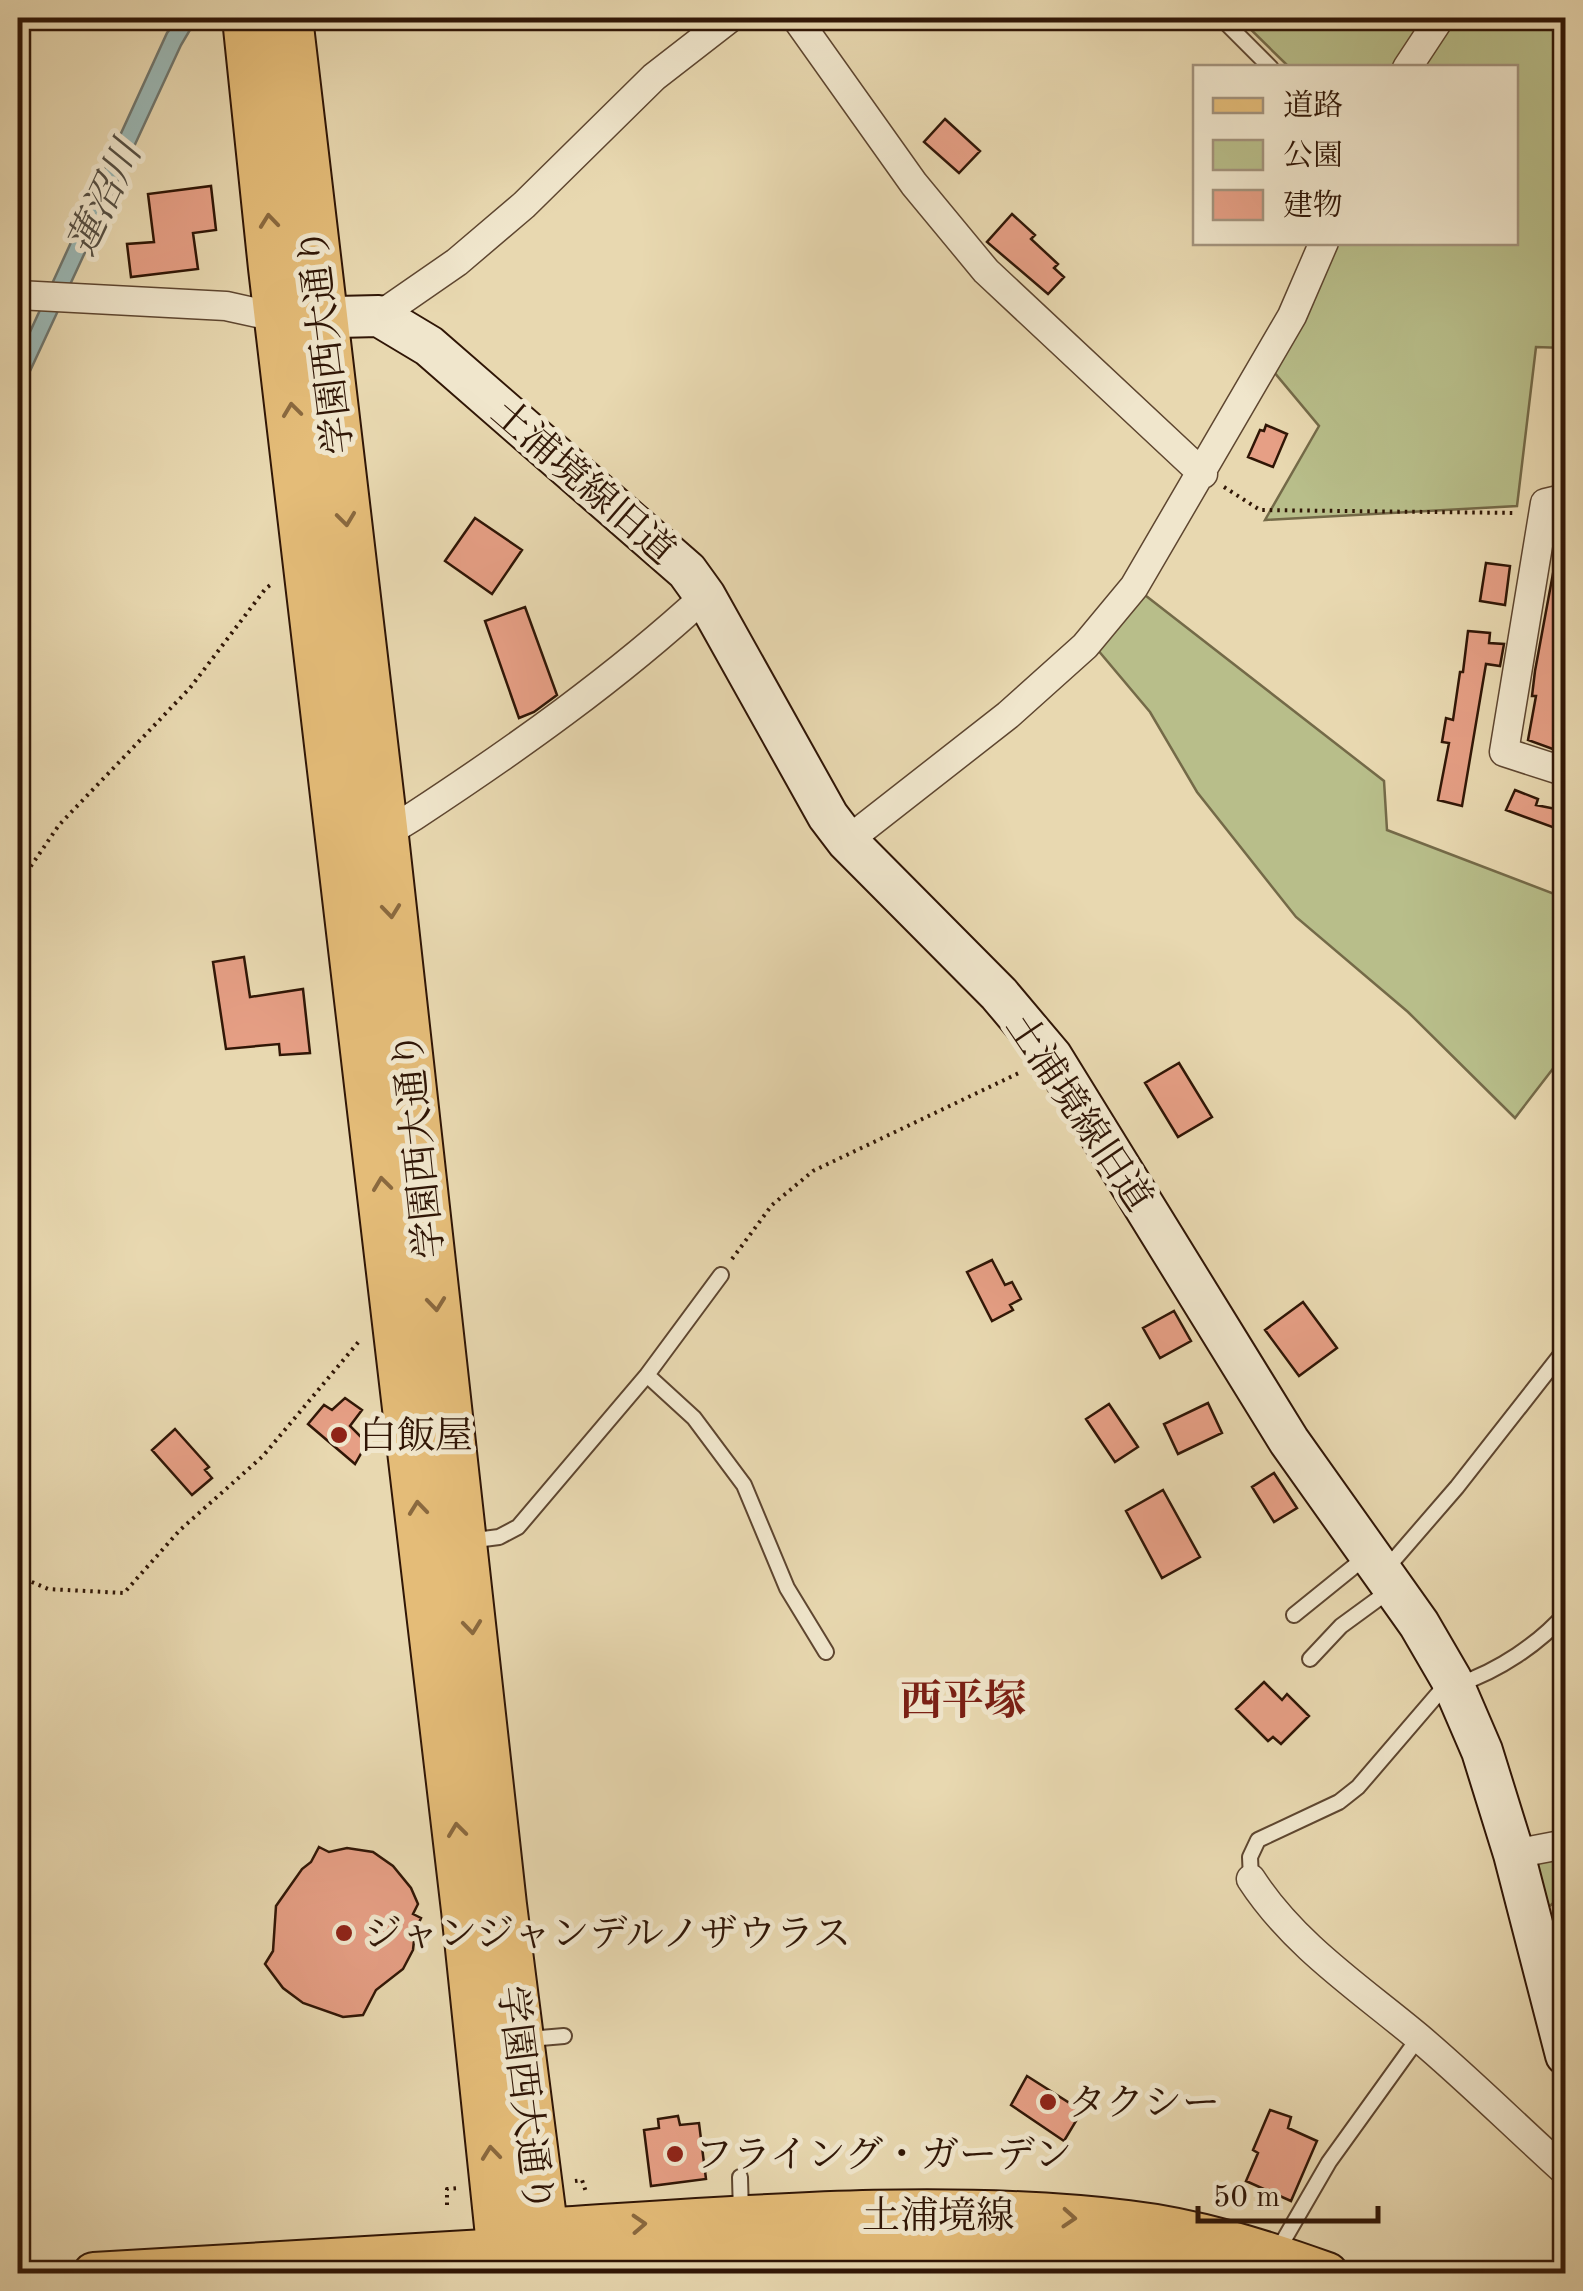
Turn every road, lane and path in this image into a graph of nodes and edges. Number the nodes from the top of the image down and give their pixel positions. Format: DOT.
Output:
graph roads {
  1 [pos="248,18"];
  2 [pos="287,18"];
  3 [pos="730,18"];
  4 [pos="796,18"];
  5 [pos="1221,18"];
  6 [pos="1440,18"];
  7 [pos="1268,65"];
  8 [pos="1409,65"];
  9 [pos="1323,245"];
  10 [pos="20,295"];
  11 [pos="379,316"];
  12 [pos="301,318"];
  13 [pos="1203,474"];
  14 [pos="1555,501"];
  15 [pos="312,577"];
  16 [pos="704,596"];
  17 [pos="1566,772"];
  18 [pos="382,828"];
  19 [pos="847,841"];
  20 [pos="18,885"];
  21 [pos="1052,1057"];
  22 [pos="721,1275"];
  23 [pos="400,1334"];
  24 [pos="1566,1348"];
  25 [pos="647,1375"];
  26 [pos="463,1542"];
  27 [pos="1382,1571"];
  28 [pos="18,1576"];
  29 [pos="1566,1613"];
  30 [pos="1294,1615"];
  31 [pos="826,1652"];
  32 [pos="1310,1659"];
  33 [pos="1452,1683"];
  34 [pos="1566,1844"];
  35 [pos="1514,1854"];
  36 [pos="1251,1879"];
  37 [pos="1418,2038"];
  38 [pos="1566,2054"];
  39 [pos="1566,2172"];
  40 [pos="740,2177"];
  41 [pos="565,2182"];
  42 [pos="459,2188"];
  43 [pos="588,2197"];
  44 [pos="447,2205"];
  45 [pos="742,2220"];
  46 [pos="1275,2255"];
  47 [pos="529,2259"];
  48 [pos="94,2274"];
  49 [pos="1222,2274"];
  50 [pos="1327,2274"];
  12 -- 1 [label="highway, 学園西大通り, one-way"];
  2 -- 12 [label="highway, 学園西大通り"];
  3 -- 11 [label="street"];
  4 -- 13 [label="street"];
  5 -- 7 [label="lane"];
  6 -- 8 [label="street"];
  9 -- 13 [label="street"];
  10 -- 12 [label="street"];
  11 -- 12 [label="street"];
  11 -- 16 [label="street, 土浦境線旧道"];
  15 -- 12 [label="highway, 学園西大通り, one-way"];
  12 -- 18 [label="highway, 学園西大通り, one-way"];
  13 -- 14 [label="path"];
  13 -- 19 [label="street"];
  14 -- 17 [label="street"];
  15 -- 20 [label="path"];
  23 -- 15 [label="highway, 学園西大通り, one-way"];
  16 -- 18 [label="street"];
  16 -- 19 [label="street, 土浦境線旧道"];
  18 -- 26 [label="highway, 学園西大通り, one-way"];
  19 -- 21 [label="street, 土浦境線旧道"];
  21 -- 22 [label="path"];
  21 -- 27 [label="street, 土浦境線旧道"];
  22 -- 25 [label="lane"];
  23 -- 28 [label="path"];
  47 -- 23 [label="highway, 学園西大通り, one-way"];
  24 -- 27 [label="lane"];
  25 -- 26 [label="lane"];
  25 -- 31 [label="lane"];
  26 -- 47 [label="highway, 学園西大通り, one-way"];
  27 -- 30 [label="lane"];
  27 -- 32 [label="lane"];
  27 -- 33 [label="street, 土浦境線旧道"];
  29 -- 33 [label="lane"];
  33 -- 35 [label="street, 土浦境線旧道"];
  33 -- 36 [label="lane"];
  34 -- 35 [label="street"];
  35 -- 38 [label="street, 土浦境線旧道"];
  36 -- 37 [label="street"];
  37 -- 39 [label="street"];
  37 -- 46 [label="lane"];
  40 -- 45 [label="lane"];
  41 -- 43 [label="path"];
  42 -- 44 [label="path"];
  45 -- 46 [label="main road, 土浦境線, one-way"];
  47 -- 45 [label="main road, 土浦境線, one-way"];
  46 -- 50 [label="main road, 土浦境線"];
  47 -- 48 [label="main road"];
  47 -- 49 [label="main road, 土浦境線"];
}
